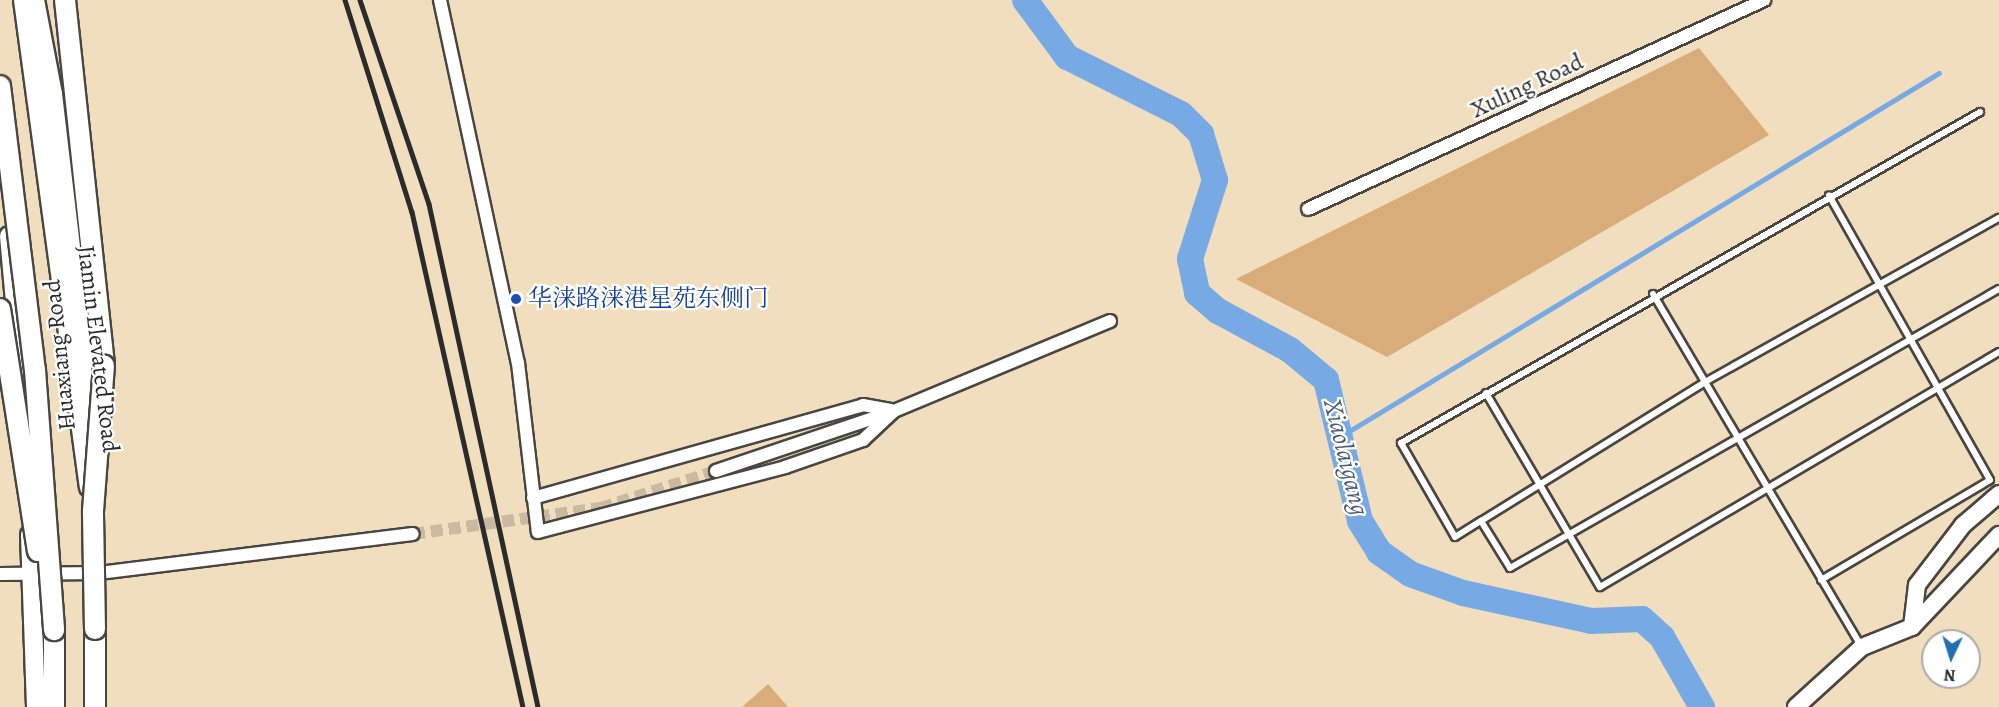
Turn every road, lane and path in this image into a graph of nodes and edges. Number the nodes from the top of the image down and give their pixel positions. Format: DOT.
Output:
graph roads {
  1 [pos="24,0"];
  2 [pos="35,0"];
  3 [pos="65,0"];
  4 [pos="440,0"];
  5 [pos="1764,0"];
  6 [pos="0,86"];
  7 [pos="1980,112"];
  8 [pos="0,159"];
  9 [pos="1829,195"];
  10 [pos="1308,210"];
  11 [pos="1999,218"];
  12 [pos="1881,286"];
  13 [pos="1999,289"];
  14 [pos="1653,294"];
  15 [pos="0,309"];
  16 [pos="1110,321"];
  17 [pos="1909,336"];
  18 [pos="1999,352"];
  19 [pos="1705,382"];
  20 [pos="1937,385"];
  21 [pos="1486,393"];
  22 [pos="894,411"];
  23 [pos="1736,435"];
  24 [pos="716,471"];
  25 [pos="1542,483"];
  26 [pos="1765,485"];
  27 [pos="1999,494"];
  28 [pos="534,498"];
  29 [pos="93,511"];
  30 [pos="1481,520"];
  31 [pos="413,534"];
  32 [pos="1567,535"];
  33 [pos="1999,535"];
  34 [pos="31,573"];
  35 [pos="99,573"];
  36 [pos="0,574"];
  37 [pos="1821,580"];
  38 [pos="1912,627"];
  39 [pos="54,630"];
  40 [pos="1862,647"];
  41 [pos="36,707"];
  42 [pos="54,707"];
  43 [pos="94,707"];
  44 [pos="102,707"];
  45 [pos="1796,707"];
  1 -- 29 [label="highway, Jiamin Elevated Road, bridge"];
  2 -- 35 [label="main road, Huaxiang Road"];
  3 -- 29 [label="highway, bridge"];
  4 -- 28 [label="street"];
  5 -- 10 [label="street, Xuling Road"];
  6 -- 39 [label="highway, bridge"];
  7 -- 9 [label="lane"];
  8 -- 34 [label="main road, Huaxiang Road"];
  9 -- 12 [label="lane"];
  9 -- 14 [label="lane"];
  11 -- 12 [label="lane"];
  12 -- 17 [label="lane"];
  12 -- 19 [label="lane"];
  13 -- 17 [label="lane"];
  14 -- 19 [label="lane"];
  14 -- 21 [label="lane"];
  15 -- 39 [label="highway, bridge"];
  16 -- 22 [label="street"];
  17 -- 20 [label="lane"];
  17 -- 23 [label="lane"];
  18 -- 20 [label="lane"];
  19 -- 23 [label="lane"];
  19 -- 25 [label="lane"];
  20 -- 26 [label="lane"];
  20 -- 37 [label="lane"];
  21 -- 25 [label="lane"];
  21 -- 30 [label="lane"];
  22 -- 24 [label="street"];
  22 -- 28 [label="street"];
  22 -- 28 [label="street"];
  23 -- 26 [label="lane"];
  23 -- 32 [label="lane"];
  25 -- 30 [label="lane"];
  25 -- 32 [label="lane"];
  26 -- 32 [label="lane"];
  26 -- 37 [label="lane"];
  27 -- 38 [label="main road"];
  29 -- 43 [label="highway, Jiamin Elevated Road, bridge"];
  30 -- 32 [label="lane"];
  31 -- 35 [label="street"];
  33 -- 38 [label="main road"];
  34 -- 35 [label="street"];
  34 -- 36 [label="street"];
  34 -- 41 [label="main road, Huaxiang Road"];
  35 -- 44 [label="main road, Huaxiang Road"];
  37 -- 40 [label="lane"];
  38 -- 40 [label="main road"];
  39 -- 42 [label="highway"];
  40 -- 45 [label="main road"];
}
